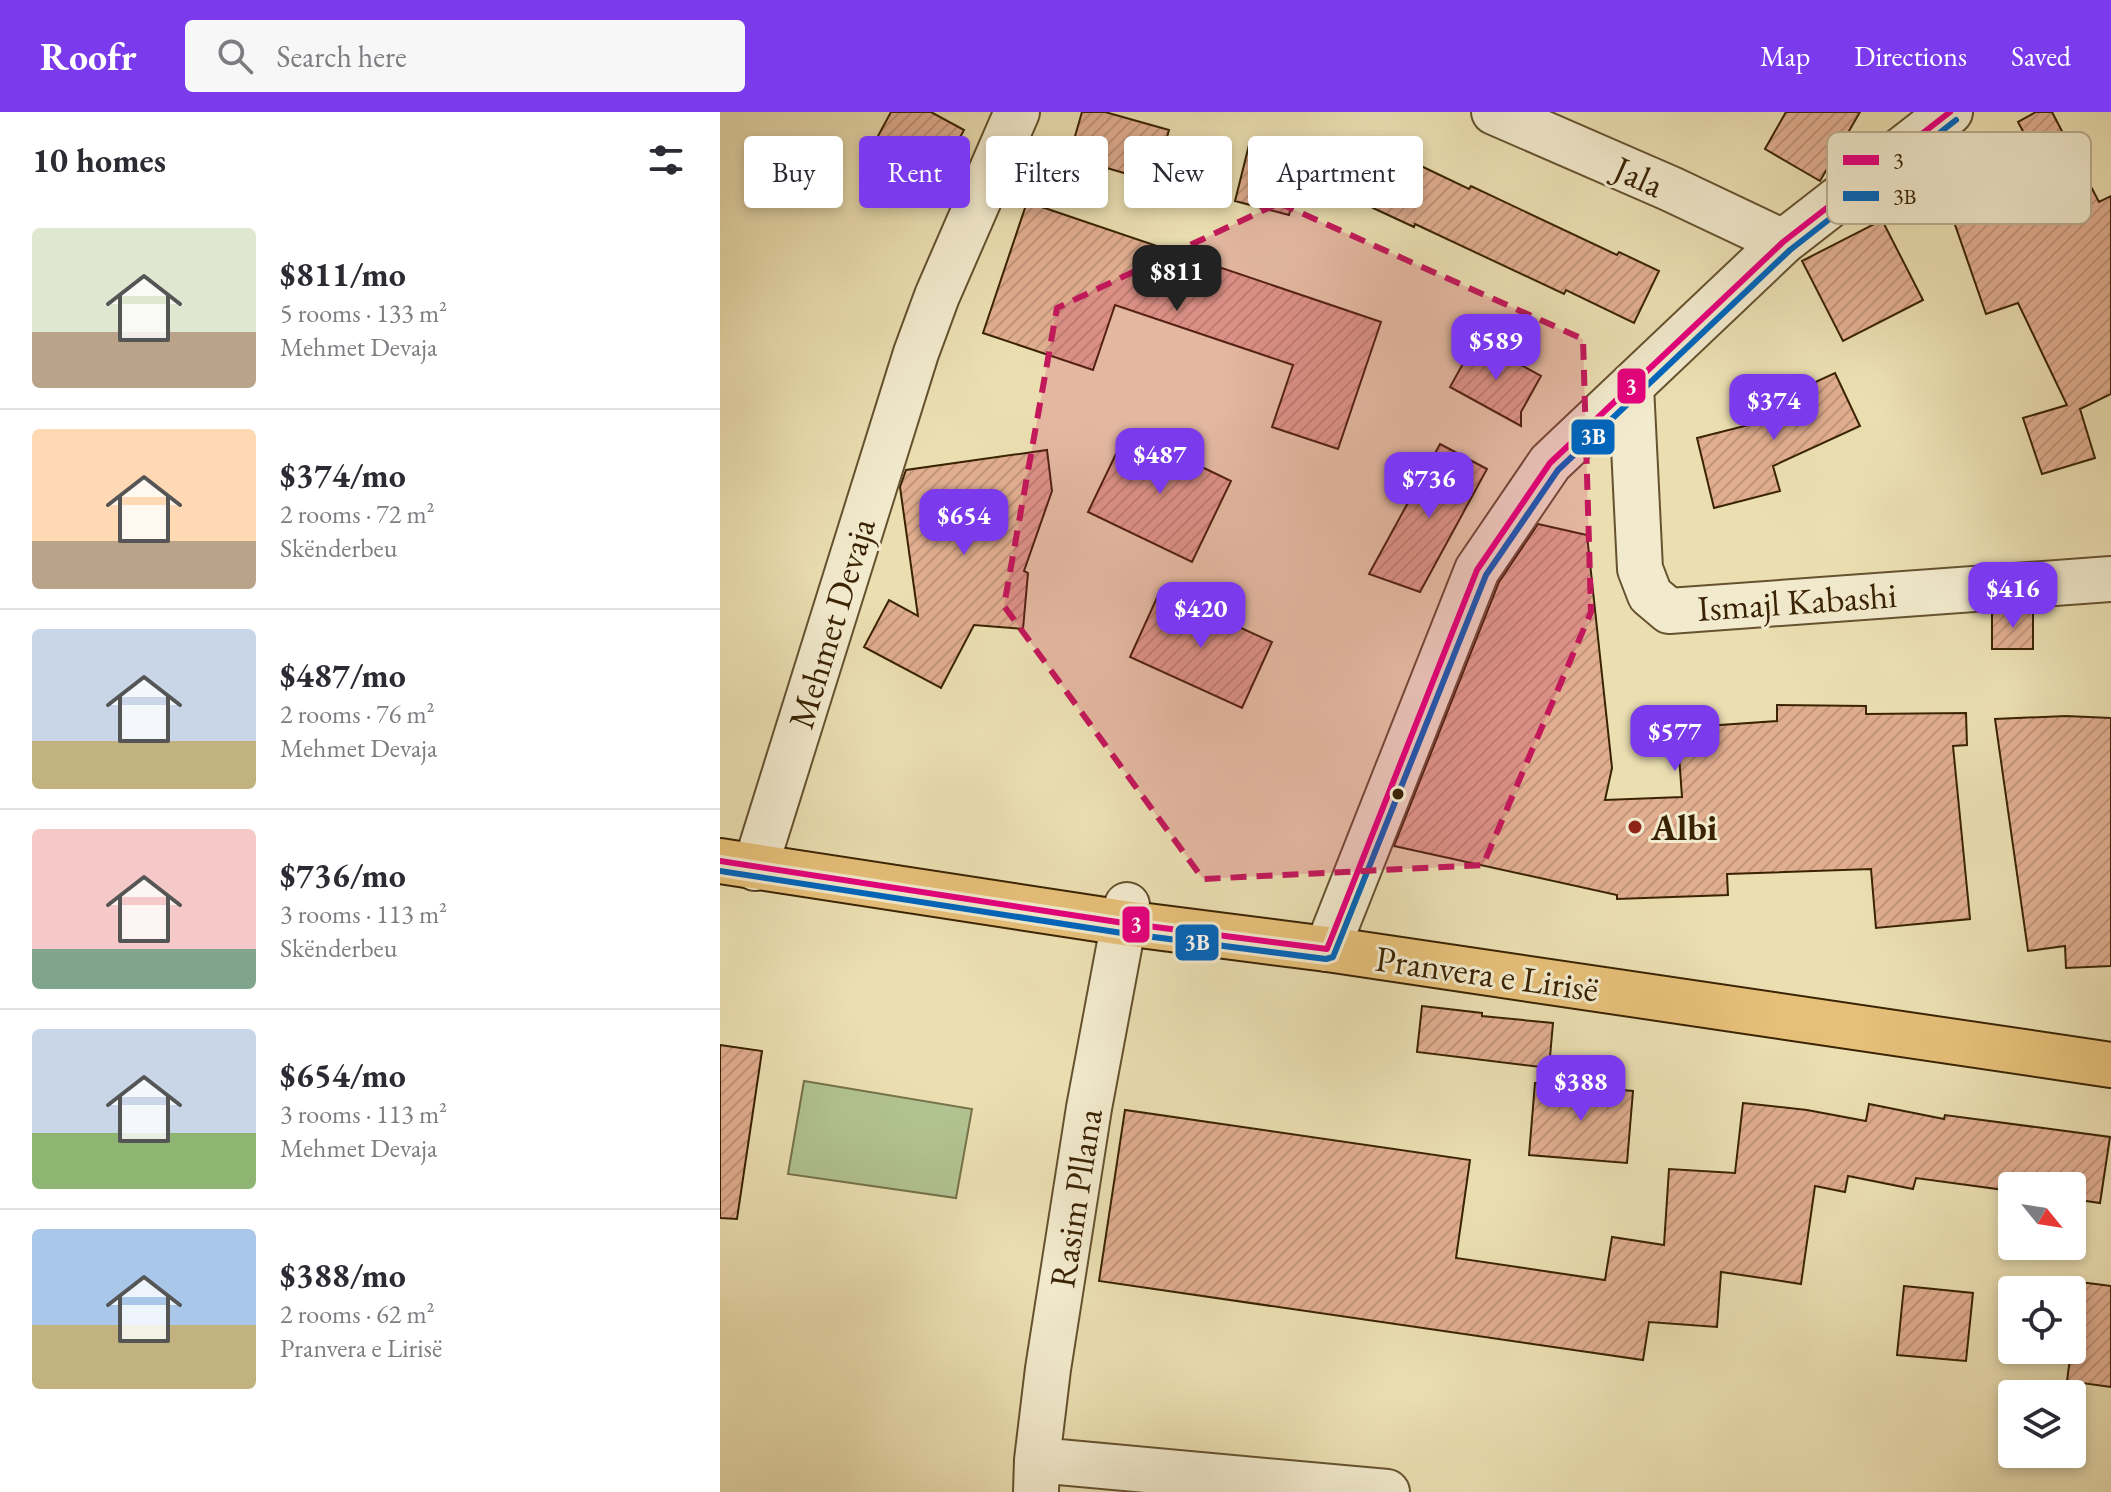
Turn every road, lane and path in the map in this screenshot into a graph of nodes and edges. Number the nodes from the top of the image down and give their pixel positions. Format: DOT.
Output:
graph roads {
  1 [pos="1017,112"];
  2 [pos="1494,112"];
  3 [pos="1950,112"];
  4 [pos="1924,132"];
  5 [pos="1827,208"];
  6 [pos="1783,242"];
  7 [pos="1631,386"];
  8 [pos="2111,579"];
  9 [pos="739,856"];
  10 [pos="1126,914"];
  11 [pos="1330,940"];
  12 [pos="2111,1036"];
  13 [pos="2111,1065"];
  14 [pos="1036,1476"];
  15 [pos="1387,1492"];
  1 -- 9 [label="street, Mehmet Devaja"];
  2 -- 6 [label="street, Jala"];
  3 -- 4 [label="street"];
  5 -- 6 [label="street"];
  6 -- 7 [label="street"];
  7 -- 8 [label="street, Ismajl Kabashi"];
  7 -- 11 [label="street"];
  9 -- 10 [label="main road, Pranvera e Lirisë"];
  10 -- 11 [label="main road, Pranvera e Lirisë"];
  10 -- 14 [label="street, Rasim Pllana"];
  11 -- 12 [label="main road, Pranvera e Lirisë"];
  11 -- 13 [label="main road, Pranvera e Lirisë"];
  14 -- 15 [label="street"];
}
